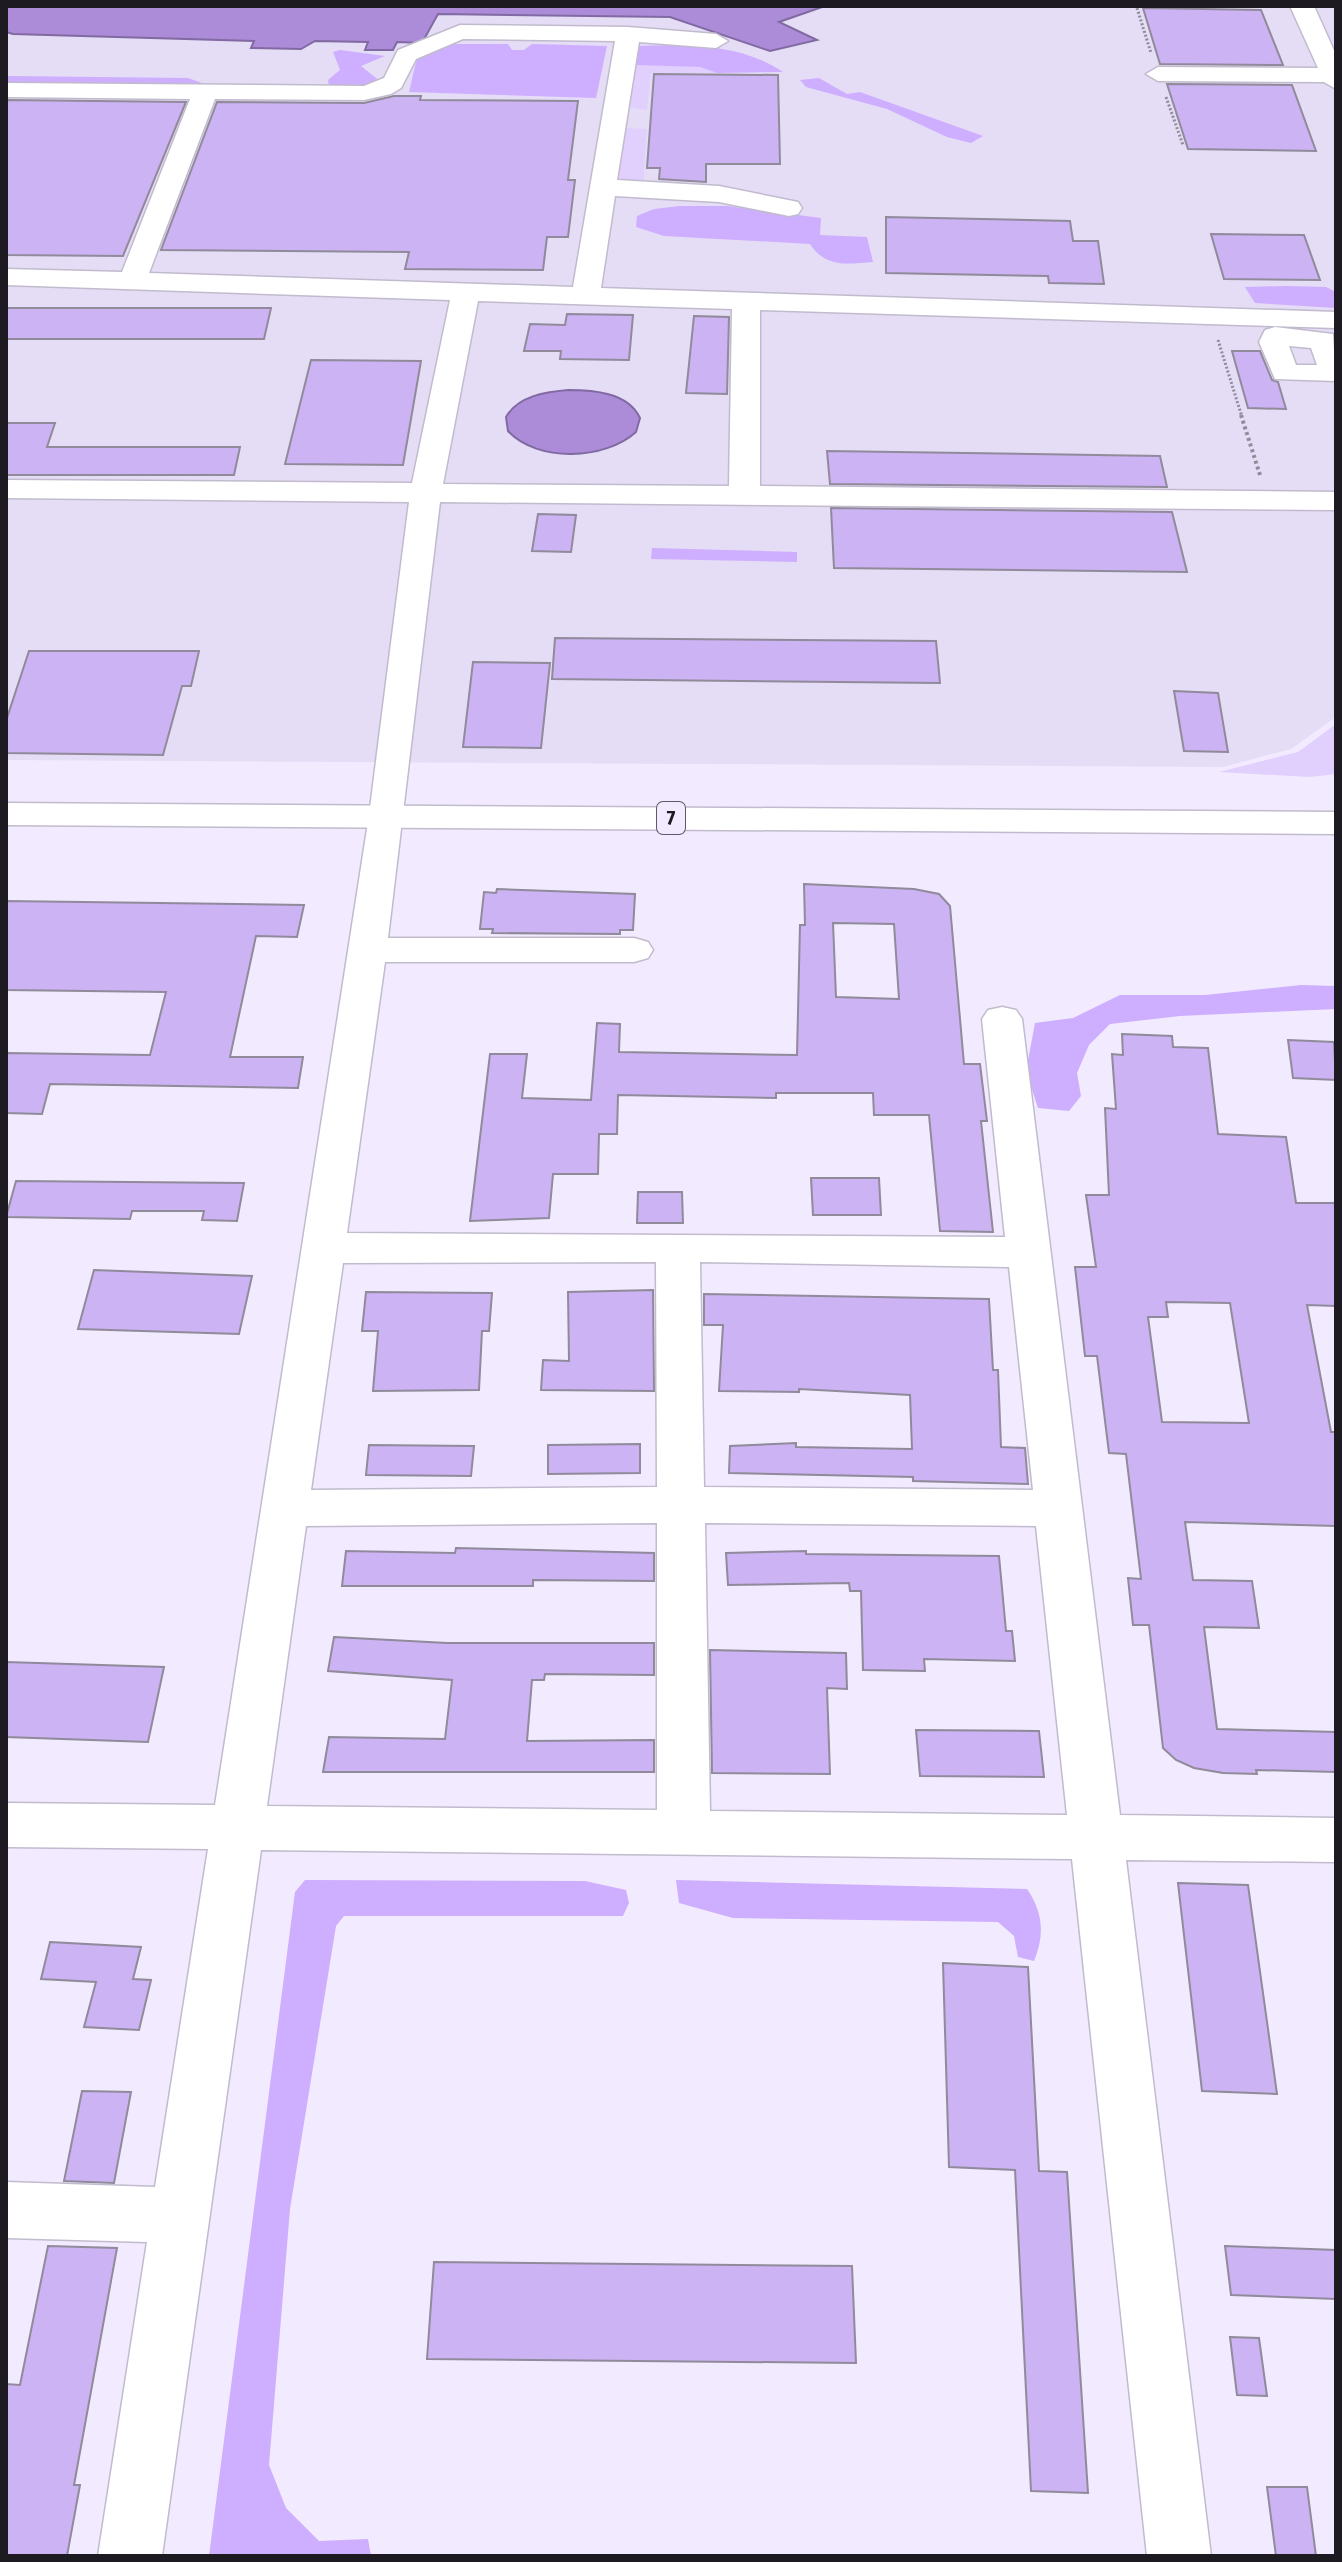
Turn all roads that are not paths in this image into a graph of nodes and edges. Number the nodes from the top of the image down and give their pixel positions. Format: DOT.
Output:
graph roads {
  1 [pos="1302,6"];
  2 [pos="628,34"];
  3 [pos="716,41"];
  4 [pos="1158,74"];
  5 [pos="1334,79"];
  6 [pos="6,90"];
  7 [pos="206,90"];
  8 [pos="601,188"];
  9 [pos="789,208"];
  10 [pos="6,277"];
  11 [pos="132,281"];
  12 [pos="466,291"];
  13 [pos="586,295"];
  14 [pos="746,301"];
  15 [pos="1336,320"];
  16 [pos="6,489"];
  17 [pos="426,493"];
  18 [pos="744,495"];
  19 [pos="1336,501"];
  20 [pos="6,814"];
  21 [pos="387,816"];
  22 [pos="1336,823"];
  23 [pos="368,950"];
  24 [pos="634,950"];
  25 [pos="1002,1019"];
  26 [pos="678,1247"];
  27 [pos="323,1248"];
  28 [pos="1029,1252"];
  29 [pos="682,1505"];
  30 [pos="285,1508"];
  31 [pos="1058,1508"];
  32 [pos="6,1825"];
  33 [pos="237,1828"];
  34 [pos="684,1832"];
  35 [pos="1096,1838"];
  36 [pos="1336,1840"];
  37 [pos="6,2210"];
  38 [pos="180,2215"];
  39 [pos="130,2556"];
  40 [pos="1179,2556"];
  1 -- 5 [label="main road"];
  2 -- 3 [label="main road"];
  2 -- 7 [label="main road"];
  2 -- 8 [label="main road"];
  4 -- 5 [label="main road"];
  6 -- 7 [label="main road"];
  7 -- 11 [label="main road"];
  8 -- 9 [label="main road"];
  8 -- 13 [label="main road"];
  10 -- 11 [label="main road"];
  11 -- 12 [label="main road"];
  12 -- 13 [label="main road"];
  12 -- 17 [label="main road"];
  13 -- 14 [label="main road"];
  14 -- 15 [label="main road"];
  14 -- 18 [label="main road"];
  16 -- 17 [label="main road"];
  17 -- 18 [label="main road"];
  17 -- 21 [label="main road"];
  18 -- 19 [label="main road"];
  20 -- 21 [label="main road, 7"];
  21 -- 22 [label="main road, 7"];
  21 -- 23 [label="main road"];
  23 -- 24 [label="main road"];
  23 -- 27 [label="main road"];
  25 -- 28 [label="main road"];
  26 -- 27 [label="main road"];
  26 -- 28 [label="main road"];
  26 -- 29 [label="main road"];
  27 -- 30 [label="main road"];
  28 -- 31 [label="main road"];
  29 -- 30 [label="main road"];
  29 -- 31 [label="main road"];
  29 -- 34 [label="main road"];
  30 -- 33 [label="main road"];
  31 -- 35 [label="main road"];
  32 -- 33 [label="main road"];
  33 -- 34 [label="main road"];
  33 -- 38 [label="main road"];
  34 -- 35 [label="main road"];
  35 -- 36 [label="main road"];
  35 -- 40 [label="main road"];
  37 -- 38 [label="main road"];
  38 -- 39 [label="main road"];
}
